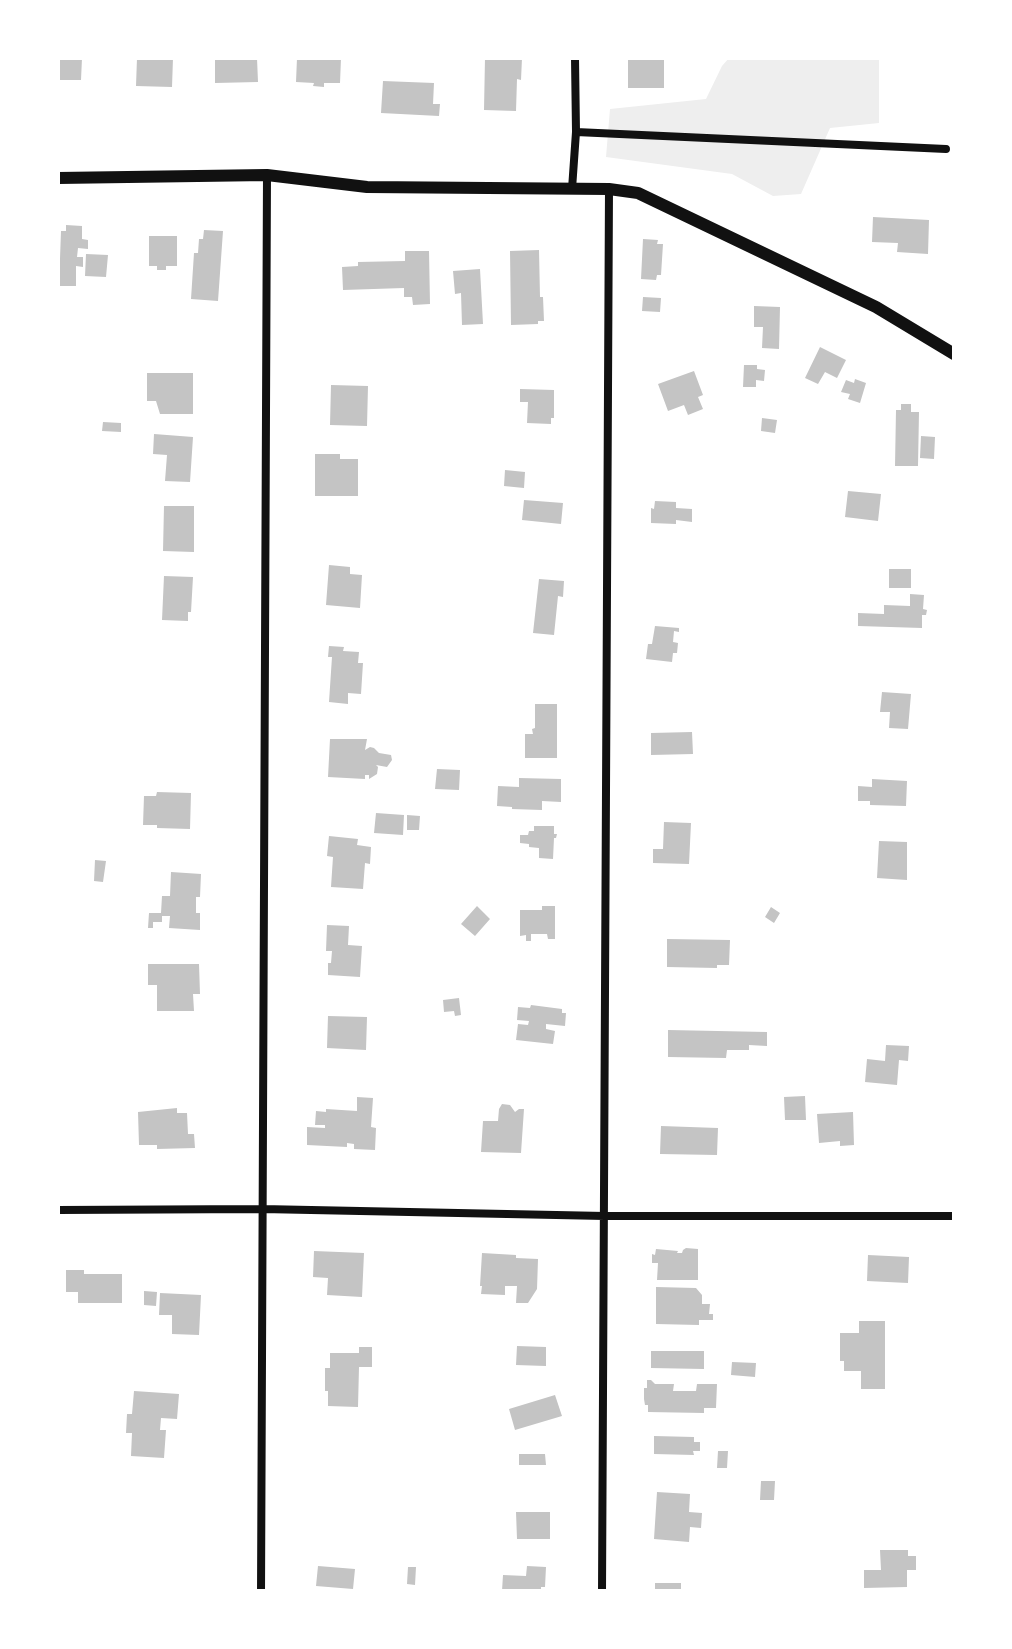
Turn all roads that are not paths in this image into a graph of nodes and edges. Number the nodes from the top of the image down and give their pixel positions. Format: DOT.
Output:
graph roads {
  1 [pos="575,58"];
  2 [pos="576,132"];
  3 [pos="946,149"];
  4 [pos="267,175"];
  5 [pos="58,178"];
  6 [pos="572,189"];
  7 [pos="609,189"];
  8 [pos="954,354"];
  9 [pos="262,1209"];
  10 [pos="58,1210"];
  11 [pos="605,1216"];
  12 [pos="954,1216"];
  13 [pos="261,1591"];
  14 [pos="602,1591"];
  1 -- 2 [label="street"];
  2 -- 3 [label="street"];
  2 -- 6 [label="street"];
  4 -- 5 [label="street"];
  4 -- 6 [label="street"];
  4 -- 9 [label="street"];
  6 -- 7 [label="street"];
  7 -- 8 [label="street"];
  7 -- 11 [label="street"];
  9 -- 10 [label="street"];
  9 -- 11 [label="street"];
  9 -- 13 [label="street"];
  11 -- 12 [label="street"];
  11 -- 14 [label="street"];
}
